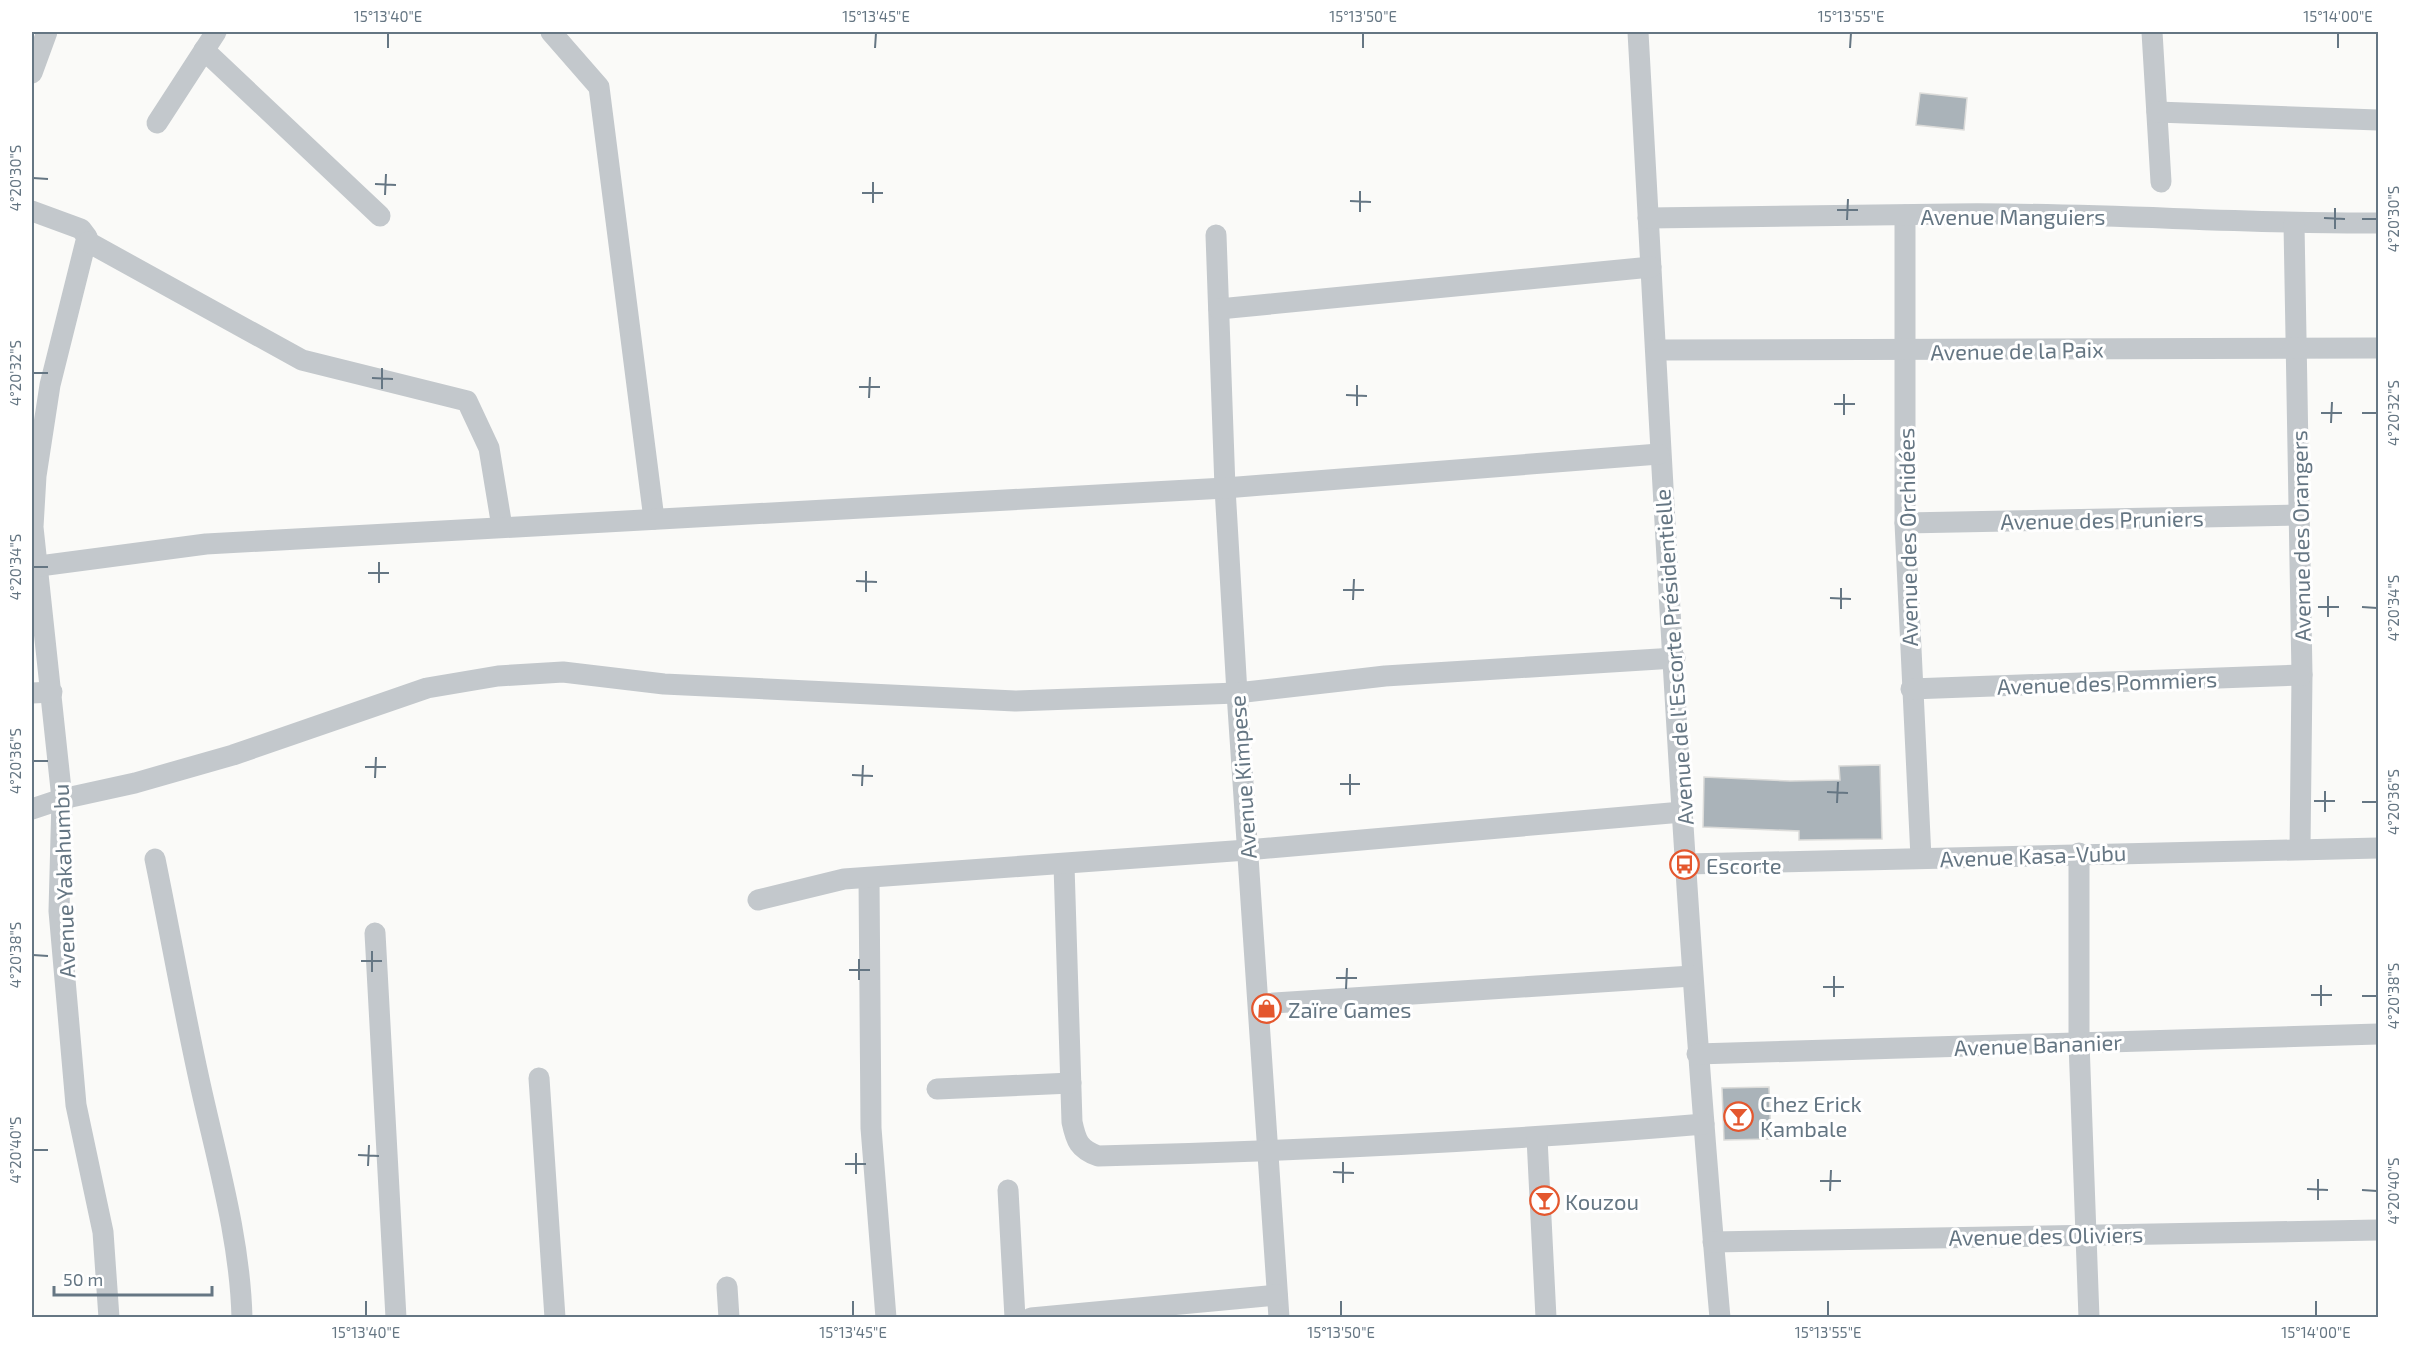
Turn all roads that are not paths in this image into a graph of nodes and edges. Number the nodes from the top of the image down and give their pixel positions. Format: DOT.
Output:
graph roads {
  1 [pos="47,32"];
  2 [pos="216,32"];
  3 [pos="551,32"];
  4 [pos="1638,32"];
  5 [pos="2152,32"];
  6 [pos="204,50"];
  7 [pos="32,73"];
  8 [pos="2157,112"];
  9 [pos="2379,120"];
  10 [pos="157,123"];
  11 [pos="2161,182"];
  12 [pos="32,211"];
  13 [pos="1905,215"];
  14 [pos="380,216"];
  15 [pos="1648,218"];
  16 [pos="2379,223"];
  17 [pos="2294,224"];
  18 [pos="1216,235"];
  19 [pos="87,238"];
  20 [pos="1650,267"];
  21 [pos="1220,309"];
  22 [pos="2298,347"];
  23 [pos="2379,348"];
  24 [pos="1656,350"];
  25 [pos="1904,351"];
  26 [pos="1659,454"];
  27 [pos="1225,488"];
  28 [pos="2299,515"];
  29 [pos="654,519"];
  30 [pos="1905,523"];
  31 [pos="502,527"];
  32 [pos="34,567"];
  33 [pos="1675,658"];
  34 [pos="2302,675"];
  35 [pos="1911,689"];
  36 [pos="42,693"];
  37 [pos="1237,693"];
  38 [pos="62,799"];
  39 [pos="32,809"];
  40 [pos="1682,812"];
  41 [pos="2300,848"];
  42 [pos="2379,848"];
  43 [pos="1246,850"];
  44 [pos="2079,853"];
  45 [pos="1921,858"];
  46 [pos="155,859"];
  47 [pos="1687,864"];
  48 [pos="1064,865"];
  49 [pos="869,878"];
  50 [pos="759,900"];
  51 [pos="375,933"];
  52 [pos="1692,976"];
  53 [pos="1259,1004"];
  54 [pos="2379,1034"];
  55 [pos="2079,1042"];
  56 [pos="1698,1054"];
  57 [pos="539,1078"];
  58 [pos="1071,1083"];
  59 [pos="937,1089"];
  60 [pos="1704,1124"];
  61 [pos="1537,1138"];
  62 [pos="1267,1152"];
  63 [pos="1008,1190"];
  64 [pos="2379,1230"];
  65 [pos="2087,1235"];
  66 [pos="1713,1242"];
  67 [pos="728,1287"];
  68 [pos="1277,1295"];
  69 [pos="1066,1316"];
  70 [pos="109,1317"];
  71 [pos="242,1317"];
  72 [pos="396,1317"];
  73 [pos="555,1317"];
  74 [pos="729,1317"];
  75 [pos="886,1317"];
  76 [pos="1015,1317"];
  77 [pos="1031,1317"];
  78 [pos="1279,1317"];
  79 [pos="1546,1317"];
  80 [pos="1720,1317"];
  81 [pos="2089,1317"];
  1 -- 7 [label="street"];
  2 -- 6 [label="street"];
  3 -- 29 [label="street"];
  4 -- 15 [label="street, Avenue de l'Escorte Présidentielle"];
  5 -- 8 [label="street"];
  6 -- 10 [label="street"];
  6 -- 14 [label="street"];
  8 -- 9 [label="street"];
  8 -- 11 [label="street"];
  12 -- 19 [label="street"];
  13 -- 15 [label="street, Avenue Manguiers"];
  13 -- 17 [label="street, Avenue Manguiers"];
  13 -- 25 [label="street, Avenue des Orchidées"];
  15 -- 20 [label="street, Avenue de l'Escorte Présidentielle"];
  16 -- 17 [label="street, Avenue Manguiers"];
  17 -- 22 [label="street, Avenue des Orangers"];
  18 -- 21 [label="street, Avenue Kimpese"];
  19 -- 31 [label="street"];
  19 -- 32 [label="street, Avenue Yakahumbu"];
  20 -- 21 [label="street"];
  20 -- 24 [label="street, Avenue de l'Escorte Présidentielle"];
  21 -- 27 [label="street, Avenue Kimpese"];
  22 -- 23 [label="street, Avenue de la Paix"];
  22 -- 25 [label="street, Avenue de la Paix"];
  22 -- 28 [label="street, Avenue des Orangers"];
  24 -- 25 [label="street, Avenue de la Paix"];
  24 -- 26 [label="street, Avenue de l'Escorte Présidentielle"];
  25 -- 30 [label="street, Avenue des Orchidées"];
  26 -- 27 [label="street"];
  26 -- 33 [label="street, Avenue de l'Escorte Présidentielle"];
  27 -- 29 [label="street"];
  27 -- 37 [label="street, Avenue Kimpese"];
  28 -- 30 [label="street, Avenue des Pruniers"];
  28 -- 34 [label="street, Avenue des Orangers"];
  29 -- 31 [label="street"];
  30 -- 35 [label="street, Avenue des Orchidées"];
  31 -- 32 [label="street"];
  32 -- 36 [label="street, Avenue Yakahumbu"];
  33 -- 37 [label="street"];
  33 -- 40 [label="street, Avenue de l'Escorte Présidentielle"];
  34 -- 35 [label="street, Avenue des Pommiers"];
  34 -- 41 [label="street, Avenue des Orangers"];
  35 -- 45 [label="street, Avenue des Orchidées"];
  36 -- 38 [label="street, Avenue Yakahumbu"];
  37 -- 38 [label="street"];
  37 -- 43 [label="street, Avenue Kimpese"];
  38 -- 39 [label="street"];
  38 -- 70 [label="street, Avenue Yakahumbu"];
  40 -- 43 [label="street"];
  40 -- 47 [label="street, Avenue de l'Escorte Présidentielle"];
  41 -- 42 [label="street, Avenue Kasa-Vubu"];
  41 -- 44 [label="street, Avenue Kasa-Vubu"];
  43 -- 48 [label="street"];
  43 -- 53 [label="street, Avenue Kimpese"];
  44 -- 45 [label="street, Avenue Kasa-Vubu"];
  44 -- 55 [label="street"];
  45 -- 47 [label="street, Avenue Kasa-Vubu"];
  46 -- 71 [label="street"];
  47 -- 52 [label="street, Avenue de l'Escorte Présidentielle"];
  48 -- 49 [label="street"];
  48 -- 58 [label="street"];
  49 -- 50 [label="street"];
  49 -- 75 [label="street"];
  51 -- 72 [label="street"];
  52 -- 53 [label="street"];
  52 -- 56 [label="street, Avenue de l'Escorte Présidentielle"];
  53 -- 62 [label="street, Avenue Kimpese"];
  54 -- 55 [label="street, Avenue Bananier"];
  55 -- 56 [label="street, Avenue Bananier"];
  55 -- 65 [label="street"];
  56 -- 60 [label="street, Avenue de l'Escorte Présidentielle"];
  57 -- 73 [label="street"];
  58 -- 59 [label="street"];
  58 -- 62 [label="street"];
  60 -- 61 [label="street"];
  60 -- 66 [label="street, Avenue de l'Escorte Présidentielle"];
  61 -- 62 [label="street"];
  61 -- 79 [label="street"];
  62 -- 68 [label="street, Avenue Kimpese"];
  63 -- 76 [label="street"];
  64 -- 65 [label="street, Avenue des Oliviers"];
  65 -- 66 [label="street, Avenue des Oliviers"];
  65 -- 81 [label="street"];
  66 -- 80 [label="street, Avenue de l'Escorte Présidentielle"];
  67 -- 74 [label="street"];
  68 -- 69 [label="street"];
  68 -- 78 [label="street, Avenue Kimpese"];
  69 -- 77 [label="street"];
}
